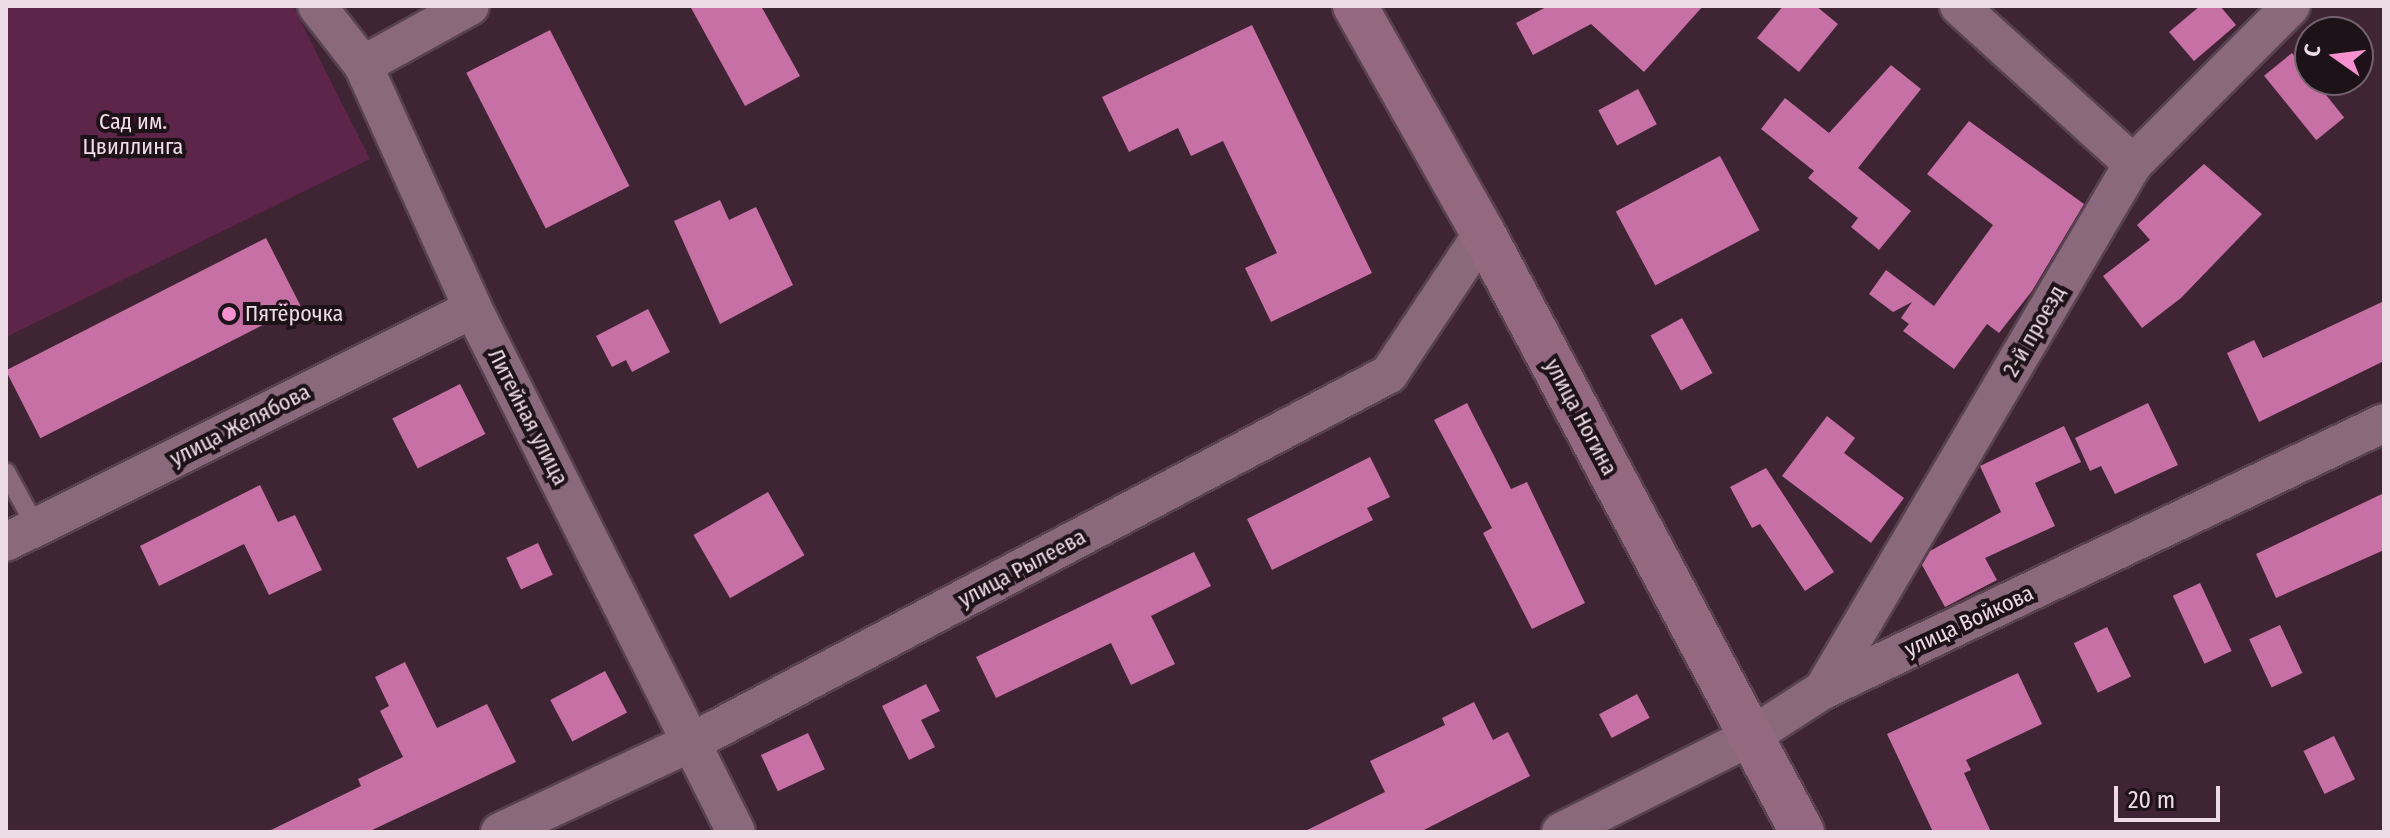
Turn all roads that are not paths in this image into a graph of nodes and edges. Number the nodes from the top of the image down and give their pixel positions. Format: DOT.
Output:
graph roads {
  1 [pos="317,6"];
  2 [pos="470,6"];
  3 [pos="1355,6"];
  4 [pos="1959,6"];
  5 [pos="2291,6"];
  6 [pos="363,65"];
  7 [pos="2133,164"];
  8 [pos="1483,233"];
  9 [pos="473,309"];
  10 [pos="2384,423"];
  11 [pos="6,472"];
  12 [pos="21,534"];
  13 [pos="1823,690"];
  14 [pos="1750,737"];
  15 [pos="692,742"];
  16 [pos="500,832"];
  17 [pos="736,832"];
  18 [pos="1561,832"];
  19 [pos="1802,832"];
  1 -- 6 [label="street, Литейная улица"];
  2 -- 6 [label="street"];
  3 -- 8 [label="street, улица Ногина"];
  4 -- 7 [label="street"];
  5 -- 7 [label="street, 2-й проезд"];
  6 -- 9 [label="street, Литейная улица"];
  7 -- 13 [label="street, 2-й проезд"];
  8 -- 14 [label="street, улица Ногина"];
  8 -- 15 [label="street, улица Рылеева"];
  9 -- 12 [label="street, улица Желябова"];
  9 -- 15 [label="street, Литейная улица"];
  10 -- 13 [label="street, улица Войкова"];
  11 -- 12 [label="lane"];
  13 -- 14 [label="street, улица Войкова"];
  14 -- 18 [label="street, улица Войкова"];
  14 -- 19 [label="street, улица Ногина"];
  15 -- 16 [label="street, улица Рылеева"];
  15 -- 17 [label="street, Литейная улица"];
}
